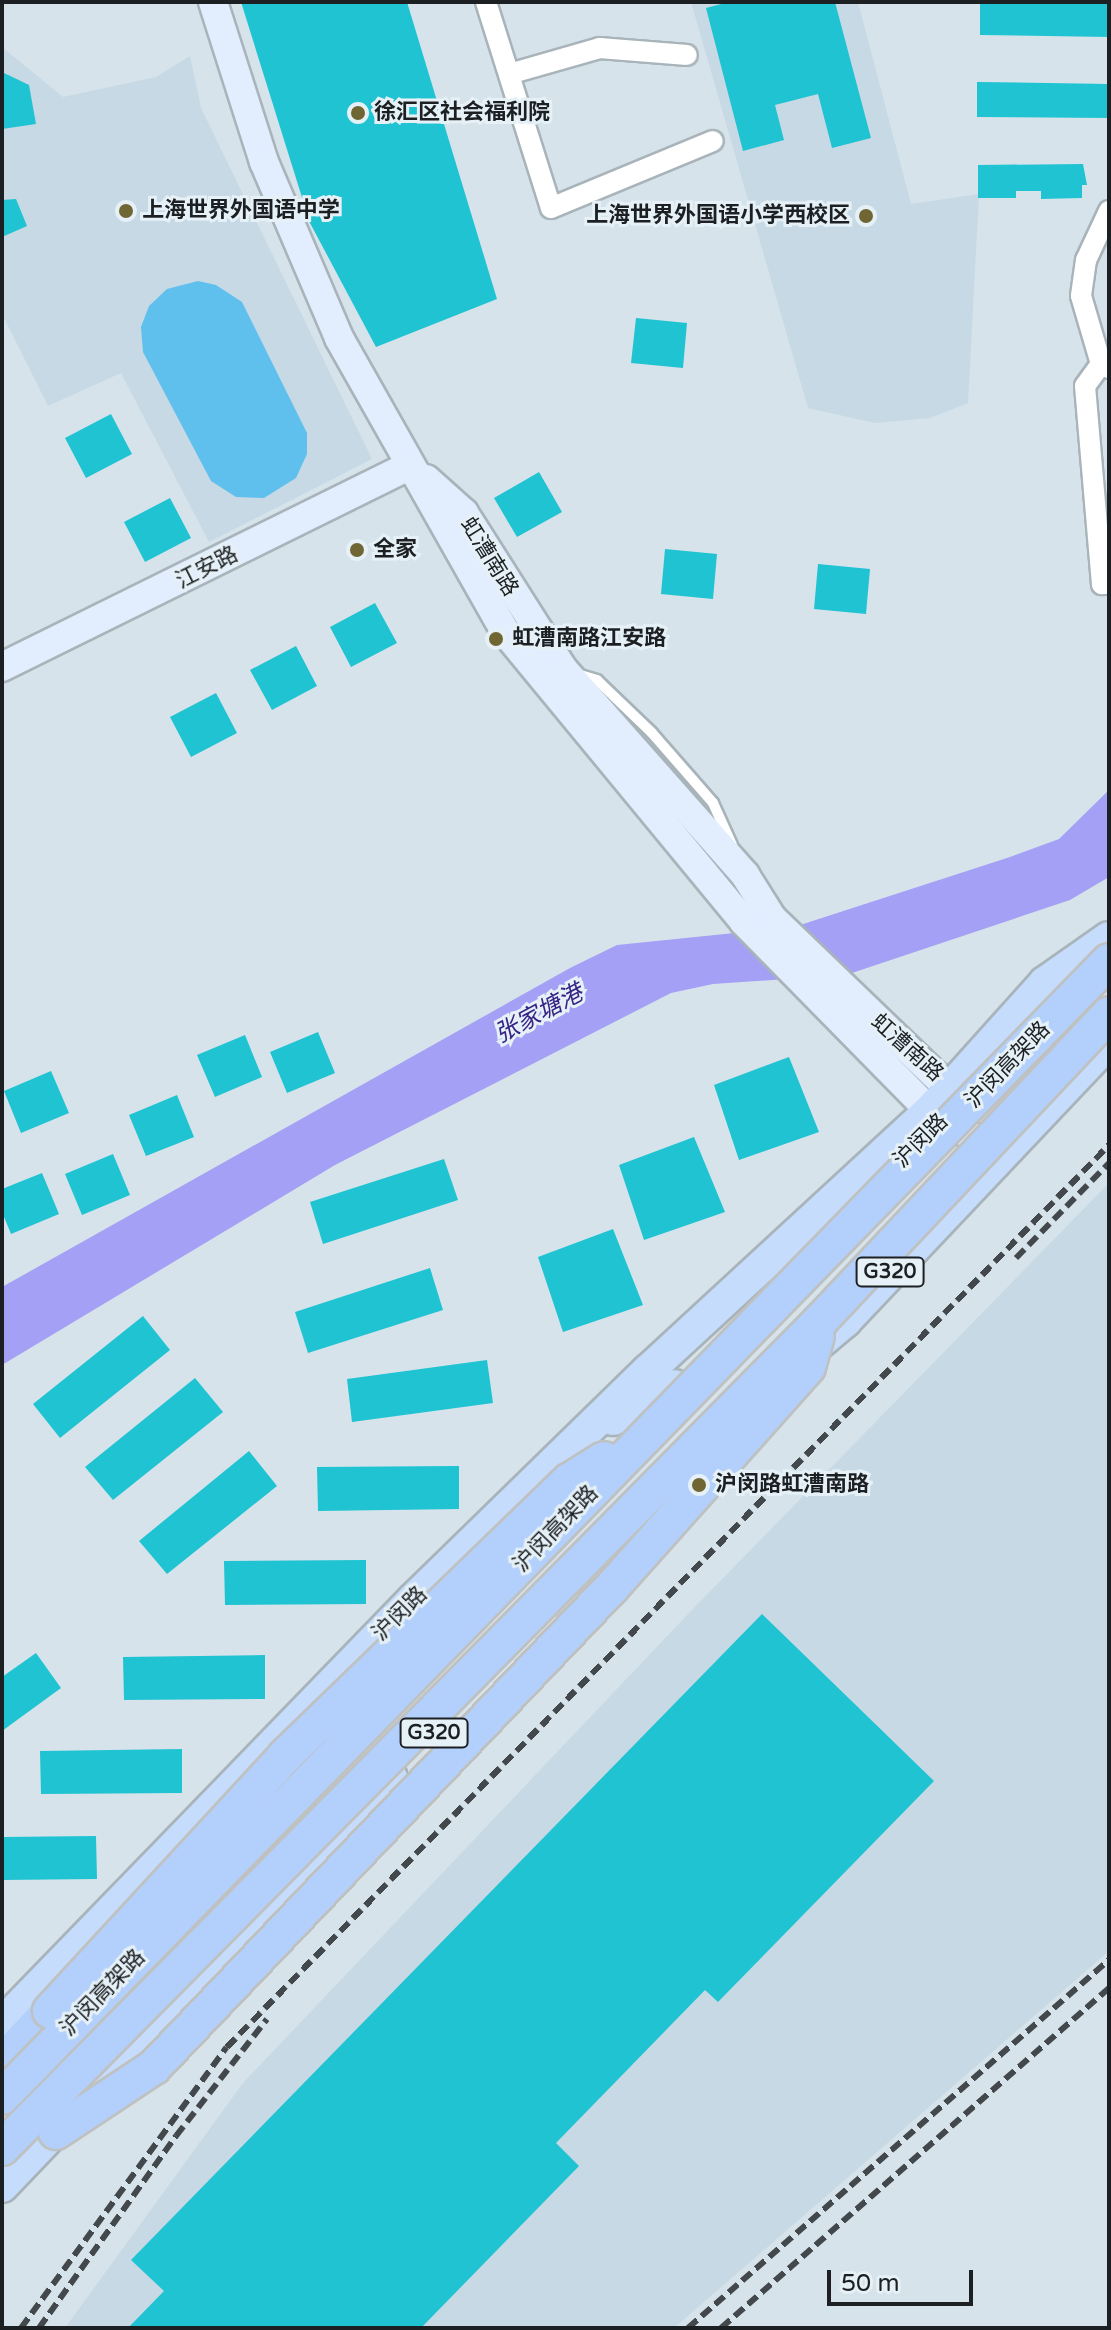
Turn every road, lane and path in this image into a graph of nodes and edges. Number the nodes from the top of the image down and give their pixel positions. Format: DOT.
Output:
graph roads {
  1 [pos="213,2"];
  2 [pos="486,2"];
  3 [pos="687,55"];
  4 [pos="509,74"];
  5 [pos="713,141"];
  6 [pos="1109,211"];
  7 [pos="1105,366"];
  8 [pos="410,465"];
  9 [pos="1109,584"];
  10 [pos="2,667"];
  11 [pos="1109,938"];
  12 [pos="1109,945"];
  13 [pos="1109,961"];
  14 [pos="822,985"];
  15 [pos="1109,1011"];
  16 [pos="1109,1042"];
  17 [pos="947,1105"];
  18 [pos="987,1141"];
  19 [pos="814,1221"];
  20 [pos="821,1320"];
  21 [pos="729,1332"];
  22 [pos="675,1386"];
  23 [pos="655,1427"];
  24 [pos="582,1436"];
  25 [pos="56,2020"];
  26 [pos="6,2045"];
  27 [pos="98,2083"];
  28 [pos="2,2090"];
  29 [pos="2,2097"];
  30 [pos="56,2132"];
  31 [pos="2,2148"];
  32 [pos="2,2160"];
  33 [pos="2,2186"];
  1 -- 8 [label="main road, 虹漕南路"];
  2 -- 4 [label="street"];
  3 -- 4 [label="street"];
  4 -- 5 [label="street"];
  6 -- 7 [label="street"];
  7 -- 9 [label="street"];
  8 -- 10 [label="main road, 江安路"];
  8 -- 14 [label="main road, 虹漕南路"];
  8 -- 14 [label="main road, 虹漕南路"];
  11 -- 17 [label="main road, 沪闵路 / G320"];
  12 -- 17 [label="main road, 沪闵路 / G320"];
  13 -- 23 [label="highway, 沪闵高架路, bridge"];
  14 -- 17 [label="main road, 虹漕南路"];
  15 -- 18 [label="main road, 沪闵路"];
  15 -- 20 [label="highway, 沪闵高架路, bridge"];
  16 -- 18 [label="main road, 沪闵路"];
  17 -- 18 [label="main road, 虹漕南路"];
  17 -- 19 [label="main road, 沪闵路 / G320"];
  17 -- 21 [label="main road, 沪闵路 / G320"];
  18 -- 27 [label="main road, 沪闵路 / G320"];
  19 -- 21 [label="main road, 沪闵路 / G320"];
  19 -- 24 [label="main road, 沪闵路 / G320"];
  20 -- 30 [label="highway, bridge"];
  20 -- 31 [label="highway, 沪闵高架路, bridge"];
  21 -- 22 [label="main road, 沪闵路 / G320"];
  22 -- 24 [label="main road"];
  22 -- 25 [label="main road, 沪闵路 / G320"];
  23 -- 25 [label="highway, bridge"];
  23 -- 29 [label="highway, 沪闵高架路, bridge"];
  24 -- 26 [label="main road, 沪闵路 / G320"];
  25 -- 26 [label="highway"];
  25 -- 28 [label="main road, 沪闵路 / G320"];
  27 -- 30 [label="main road, 沪闵路 / G320"];
  27 -- 32 [label="main road"];
  30 -- 33 [label="main road, 沪闵路 / G320"];
}
